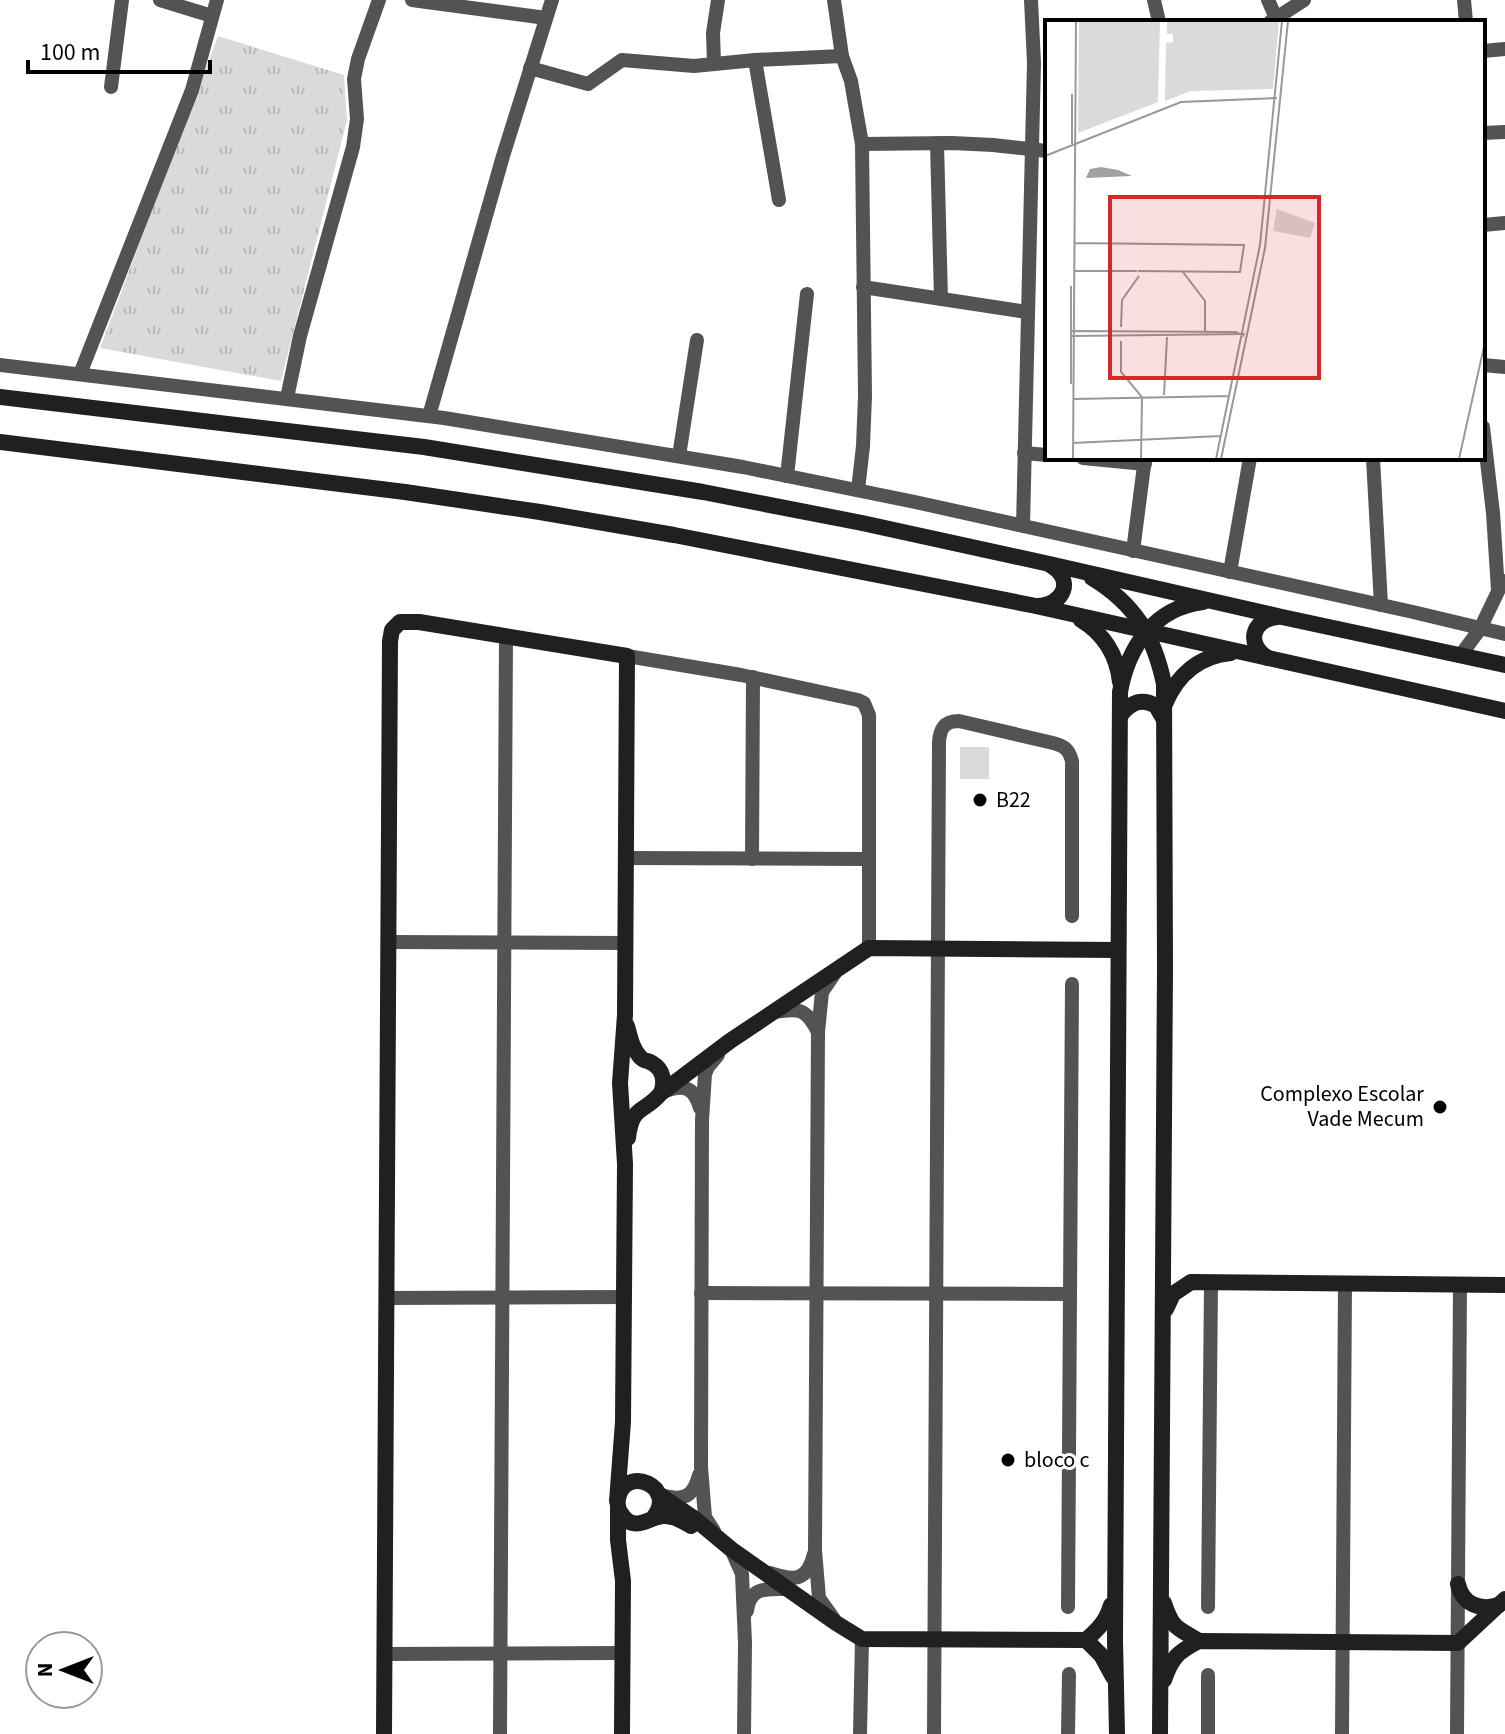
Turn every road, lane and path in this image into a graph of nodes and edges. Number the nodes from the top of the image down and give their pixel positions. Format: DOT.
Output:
graph roads {
  1 [pos="122,0"];
  2 [pos="160,0"];
  3 [pos="217,0"];
  4 [pos="379,0"];
  5 [pos="412,0"];
  6 [pos="552,0"];
  7 [pos="718,0"];
  8 [pos="834,0"];
  9 [pos="1031,0"];
  10 [pos="1268,0"];
  11 [pos="1304,0"];
  12 [pos="1464,0"];
  13 [pos="212,16"];
  14 [pos="546,18"];
  15 [pos="1273,20"];
  16 [pos="1466,20"];
  17 [pos="1505,49"];
  18 [pos="1485,51"];
  19 [pos="842,56"];
  20 [pos="755,60"];
  21 [pos="714,63"];
  22 [pos="1040,63"];
  23 [pos="530,68"];
  24 [pos="111,87"];
  25 [pos="1505,132"];
  26 [pos="1485,133"];
  27 [pos="937,143"];
  28 [pos="862,144"];
  29 [pos="1031,150"];
  30 [pos="1045,151"];
  31 [pos="779,200"];
  32 [pos="1505,223"];
  33 [pos="1485,225"];
  34 [pos="863,287"];
  35 [pos="807,294"];
  36 [pos="941,299"];
  37 [pos="1027,312"];
  38 [pos="697,340"];
  39 [pos="0,365"];
  40 [pos="1485,365"];
  41 [pos="1505,367"];
  42 [pos="80,374"];
  43 [pos="0,397"];
  44 [pos="287,398"];
  45 [pos="429,416"];
  46 [pos="0,442"];
  47 [pos="1485,444"];
  48 [pos="1024,453"];
  49 [pos="1045,455"];
  50 [pos="679,456"];
  51 [pos="1124,460"];
  52 [pos="1250,460"];
  53 [pos="1373,460"];
  54 [pos="1145,461"];
  55 [pos="787,476"];
  56 [pos="858,490"];
  57 [pos="1023,526"];
  58 [pos="1133,551"];
  59 [pos="1045,563"];
  60 [pos="1230,572"];
  61 [pos="1502,584"];
  62 [pos="1212,601"];
  63 [pos="1381,605"];
  64 [pos="1036,606"];
  65 [pos="1065,613"];
  66 [pos="1282,617"];
  67 [pos="1480,629"];
  68 [pos="1146,631"];
  69 [pos="1505,634"];
  70 [pos="506,636"];
  71 [pos="1239,653"];
  72 [pos="627,656"];
  73 [pos="1460,656"];
  74 [pos="1272,660"];
  75 [pos="1505,665"];
  76 [pos="753,677"];
  77 [pos="1120,692"];
  78 [pos="1505,711"];
  79 [pos="1120,716"];
  80 [pos="1163,718"];
  81 [pos="627,858"];
  82 [pos="752,859"];
  83 [pos="868,859"];
  84 [pos="1072,916"];
  85 [pos="388,942"];
  86 [pos="504,943"];
  87 [pos="626,943"];
  88 [pos="869,948"];
  89 [pos="937,949"];
  90 [pos="1118,950"];
  91 [pos="841,966"];
  92 [pos="1072,984"];
  93 [pos="773,1012"];
  94 [pos="625,1015"];
  95 [pos="818,1032"];
  96 [pos="730,1041"];
  97 [pos="652,1065"];
  98 [pos="621,1083"];
  99 [pos="654,1098"];
  100 [pos="702,1120"];
  101 [pos="625,1164"];
  102 [pos="1164,1252"];
  103 [pos="1191,1282"];
  104 [pos="1211,1282"];
  105 [pos="1345,1284"];
  106 [pos="1460,1284"];
  107 [pos="1505,1285"];
  108 [pos="701,1293"];
  109 [pos="816,1294"];
  110 [pos="936,1294"];
  111 [pos="1070,1294"];
  112 [pos="624,1297"];
  113 [pos="386,1298"];
  114 [pos="502,1298"];
  115 [pos="1164,1314"];
  116 [pos="623,1422"];
  117 [pos="701,1467"];
  118 [pos="652,1488"];
  119 [pos="618,1504"];
  120 [pos="649,1521"];
  121 [pos="728,1547"];
  122 [pos="815,1550"];
  123 [pos="763,1571"];
  124 [pos="623,1581"];
  125 [pos="1458,1584"];
  126 [pos="787,1589"];
  127 [pos="1116,1592"];
  128 [pos="1160,1592"];
  129 [pos="1502,1602"];
  130 [pos="1068,1607"];
  131 [pos="1208,1607"];
  132 [pos="836,1623"];
  133 [pos="862,1639"];
  134 [pos="934,1640"];
  135 [pos="1086,1640"];
  136 [pos="1199,1641"];
  137 [pos="745,1643"];
  138 [pos="1342,1643"];
  139 [pos="1458,1643"];
  140 [pos="623,1653"];
  141 [pos="384,1654"];
  142 [pos="500,1654"];
  143 [pos="1069,1674"];
  144 [pos="1208,1675"];
  145 [pos="1117,1688"];
  146 [pos="1161,1689"];
  147 [pos="384,1734"];
  148 [pos="500,1734"];
  149 [pos="622,1734"];
  150 [pos="744,1734"];
  151 [pos="860,1734"];
  152 [pos="934,1734"];
  153 [pos="1068,1734"];
  154 [pos="1117,1734"];
  155 [pos="1160,1734"];
  156 [pos="1208,1734"];
  157 [pos="1342,1734"];
  158 [pos="1457,1734"];
  1 -- 24 [label="street"];
  2 -- 13 [label="street"];
  3 -- 13 [label="street"];
  4 -- 44 [label="street"];
  5 -- 14 [label="street"];
  6 -- 14 [label="street"];
  7 -- 21 [label="street"];
  8 -- 19 [label="street"];
  9 -- 22 [label="street"];
  10 -- 15 [label="street"];
  11 -- 15 [label="street"];
  12 -- 16 [label="street"];
  13 -- 42 [label="street"];
  14 -- 23 [label="street"];
  17 -- 18 [label="street"];
  19 -- 20 [label="street"];
  19 -- 28 [label="street"];
  20 -- 21 [label="street"];
  20 -- 31 [label="street"];
  21 -- 23 [label="street"];
  22 -- 29 [label="street"];
  23 -- 45 [label="street"];
  25 -- 26 [label="street"];
  27 -- 28 [label="street"];
  27 -- 29 [label="street"];
  27 -- 36 [label="street"];
  28 -- 34 [label="street"];
  29 -- 30 [label="street"];
  29 -- 37 [label="street"];
  32 -- 33 [label="street"];
  34 -- 36 [label="street"];
  34 -- 56 [label="street"];
  35 -- 55 [label="street"];
  36 -- 37 [label="street"];
  37 -- 48 [label="street"];
  38 -- 50 [label="street"];
  39 -- 42 [label="street"];
  40 -- 41 [label="street"];
  42 -- 44 [label="street"];
  43 -- 59 [label="street"];
  44 -- 45 [label="street"];
  45 -- 50 [label="street"];
  46 -- 64 [label="street"];
  47 -- 61 [label="street"];
  48 -- 49 [label="street"];
  48 -- 57 [label="street"];
  50 -- 55 [label="street"];
  51 -- 54 [label="street"];
  52 -- 60 [label="street"];
  53 -- 63 [label="street"];
  54 -- 58 [label="street"];
  55 -- 56 [label="street"];
  56 -- 57 [label="street"];
  57 -- 58 [label="street"];
  58 -- 60 [label="street"];
  59 -- 62 [label="street"];
  59 -- 64 [label="street"];
  59 -- 68 [label="street"];
  60 -- 63 [label="street"];
  61 -- 67 [label="street"];
  62 -- 66 [label="street"];
  62 -- 68 [label="street"];
  63 -- 67 [label="street"];
  64 -- 65 [label="street"];
  65 -- 68 [label="street"];
  65 -- 77 [label="street"];
  66 -- 73 [label="street"];
  66 -- 74 [label="street"];
  67 -- 69 [label="street"];
  67 -- 73 [label="street"];
  68 -- 71 [label="street"];
  68 -- 77 [label="street"];
  68 -- 80 [label="street"];
  70 -- 72 [label="street"];
  70 -- 85 [label="street"];
  70 -- 86 [label="street"];
  71 -- 74 [label="street"];
  71 -- 80 [label="street"];
  72 -- 76 [label="street"];
  72 -- 81 [label="street"];
  73 -- 75 [label="street"];
  74 -- 78 [label="street"];
  76 -- 82 [label="street"];
  76 -- 83 [label="street"];
  77 -- 79 [label="street"];
  79 -- 80 [label="street"];
  79 -- 90 [label="street"];
  80 -- 102 [label="street"];
  81 -- 82 [label="street"];
  81 -- 87 [label="street"];
  82 -- 83 [label="street"];
  83 -- 88 [label="street"];
  84 -- 89 [label="street"];
  85 -- 86 [label="street"];
  85 -- 113 [label="street"];
  86 -- 87 [label="street"];
  86 -- 114 [label="street"];
  87 -- 94 [label="street"];
  88 -- 89 [label="street"];
  88 -- 91 [label="street"];
  89 -- 90 [label="street"];
  89 -- 110 [label="street"];
  90 -- 127 [label="street"];
  91 -- 93 [label="street"];
  91 -- 95 [label="street"];
  92 -- 111 [label="street"];
  93 -- 95 [label="street"];
  93 -- 96 [label="street"];
  94 -- 97 [label="street"];
  94 -- 98 [label="street"];
  95 -- 109 [label="street"];
  96 -- 97 [label="street"];
  96 -- 99 [label="street"];
  96 -- 100 [label="street"];
  97 -- 98 [label="street"];
  97 -- 99 [label="street"];
  98 -- 99 [label="street"];
  98 -- 101 [label="street"];
  99 -- 100 [label="street"];
  99 -- 101 [label="street"];
  100 -- 108 [label="street"];
  101 -- 112 [label="street"];
  102 -- 103 [label="street"];
  102 -- 115 [label="street"];
  103 -- 104 [label="street"];
  103 -- 115 [label="street"];
  104 -- 105 [label="street"];
  104 -- 131 [label="street"];
  105 -- 106 [label="street"];
  105 -- 138 [label="street"];
  106 -- 107 [label="street"];
  106 -- 125 [label="street"];
  108 -- 109 [label="street"];
  108 -- 117 [label="street"];
  109 -- 110 [label="street"];
  109 -- 122 [label="street"];
  110 -- 111 [label="street"];
  110 -- 134 [label="street"];
  111 -- 130 [label="street"];
  112 -- 114 [label="street"];
  112 -- 116 [label="street"];
  113 -- 114 [label="street"];
  113 -- 141 [label="street"];
  114 -- 142 [label="street"];
  115 -- 128 [label="street"];
  116 -- 118 [label="street"];
  116 -- 119 [label="street"];
  117 -- 118 [label="street"];
  117 -- 121 [label="street"];
  118 -- 119 [label="street"];
  118 -- 120 [label="street"];
  118 -- 121 [label="street"];
  119 -- 120 [label="street"];
  119 -- 124 [label="street"];
  120 -- 121 [label="street"];
  120 -- 124 [label="street"];
  121 -- 123 [label="street"];
  121 -- 137 [label="street"];
  122 -- 123 [label="street"];
  122 -- 132 [label="street"];
  123 -- 126 [label="street"];
  124 -- 140 [label="street"];
  125 -- 129 [label="street"];
  125 -- 139 [label="street"];
  126 -- 132 [label="street"];
  126 -- 137 [label="street"];
  127 -- 135 [label="street"];
  127 -- 145 [label="street"];
  128 -- 136 [label="street"];
  128 -- 146 [label="street"];
  129 -- 139 [label="street"];
  132 -- 133 [label="street"];
  133 -- 134 [label="street"];
  133 -- 151 [label="street"];
  134 -- 135 [label="street"];
  134 -- 152 [label="street"];
  135 -- 145 [label="street"];
  136 -- 138 [label="street"];
  136 -- 146 [label="street"];
  137 -- 150 [label="street"];
  138 -- 139 [label="street"];
  138 -- 157 [label="street"];
  139 -- 158 [label="street"];
  140 -- 142 [label="street"];
  140 -- 149 [label="street"];
  141 -- 142 [label="street"];
  141 -- 147 [label="street"];
  142 -- 148 [label="street"];
  143 -- 153 [label="street"];
  144 -- 156 [label="street"];
  145 -- 154 [label="street"];
  146 -- 155 [label="street"];
}
